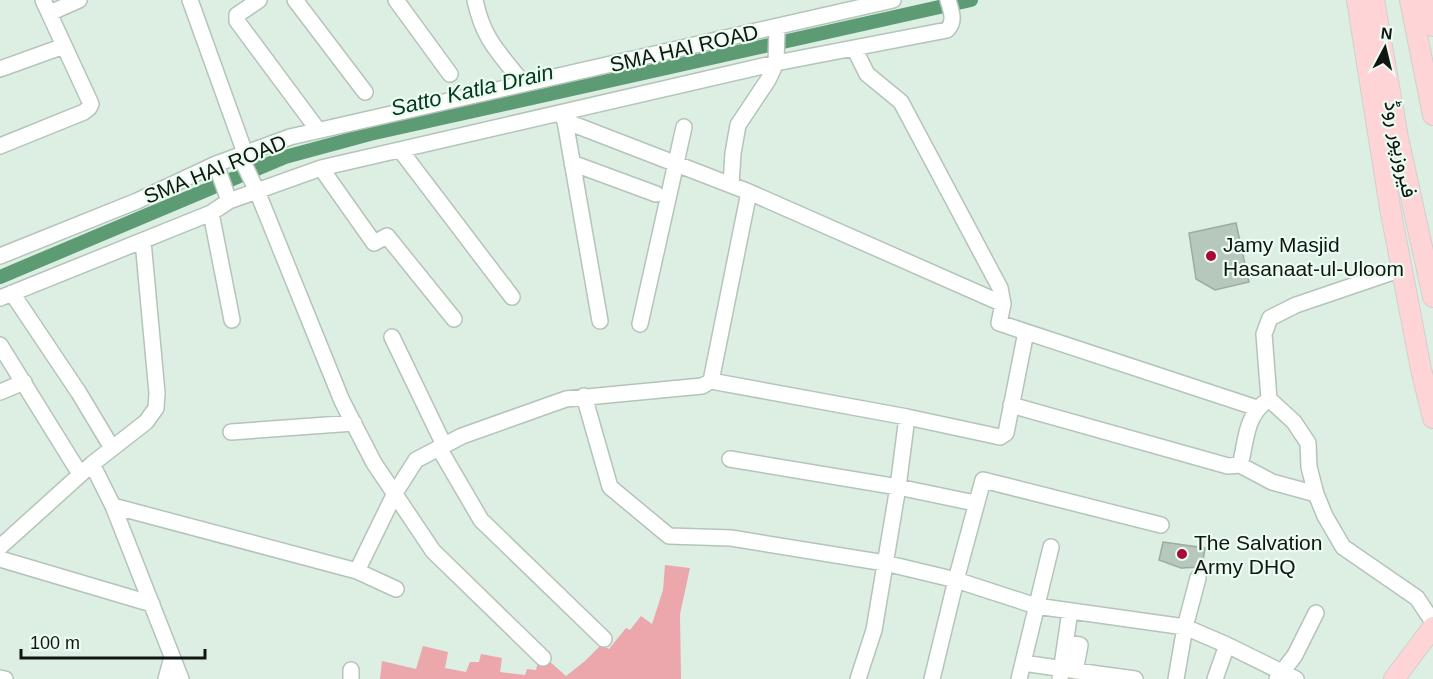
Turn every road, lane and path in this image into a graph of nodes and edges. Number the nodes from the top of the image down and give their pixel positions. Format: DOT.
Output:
graph roads {
  1 [pos="79,0"];
  2 [pos="190,0"];
  3 [pos="259,0"];
  4 [pos="295,0"];
  5 [pos="396,0"];
  6 [pos="475,0"];
  7 [pos="893,0"];
  8 [pos="948,0"];
  9 [pos="1357,0"];
  10 [pos="1374,0"];
  11 [pos="1410,0"];
  12 [pos="1427,0"];
  13 [pos="863,3"];
  14 [pos="46,6"];
  15 [pos="1433,26"];
  16 [pos="777,32"];
  17 [pos="64,45"];
  18 [pos="854,48"];
  19 [pos="777,58"];
  20 [pos="0,69"];
  21 [pos="450,74"];
  22 [pos="523,83"];
  23 [pos="365,92"];
  24 [pos="1433,115"];
  25 [pos="563,117"];
  26 [pos="684,127"];
  27 [pos="318,130"];
  28 [pos="0,146"];
  29 [pos="401,151"];
  30 [pos="243,157"];
  31 [pos="572,163"];
  32 [pos="676,164"];
  33 [pos="218,168"];
  34 [pos="321,168"];
  35 [pos="731,185"];
  36 [pos="255,186"];
  37 [pos="749,192"];
  38 [pos="227,195"];
  39 [pos="656,195"];
  40 [pos="211,213"];
  41 [pos="143,241"];
  42 [pos="0,256"];
  43 [pos="1402,269"];
  44 [pos="6,295"];
  45 [pos="512,297"];
  46 [pos="1433,297"];
  47 [pos="1004,304"];
  48 [pos="454,319"];
  49 [pos="232,320"];
  50 [pos="600,321"];
  51 [pos="640,324"];
  52 [pos="1026,332"];
  53 [pos="392,337"];
  54 [pos="0,345"];
  55 [pos="711,381"];
  56 [pos="24,382"];
  57 [pos="0,392"];
  58 [pos="584,396"];
  59 [pos="1263,403"];
  60 [pos="1011,405"];
  61 [pos="907,417"];
  62 [pos="1433,418"];
  63 [pos="354,423"];
  64 [pos="231,432"];
  65 [pos="442,446"];
  66 [pos="112,448"];
  67 [pos="730,459"];
  68 [pos="1240,465"];
  69 [pos="86,469"];
  70 [pos="898,487"];
  71 [pos="395,493"];
  72 [pos="1316,494"];
  73 [pos="975,503"];
  74 [pos="113,506"];
  75 [pos="1161,525"];
  76 [pos="1051,546"];
  77 [pos="0,547"];
  78 [pos="0,558"];
  79 [pos="885,563"];
  80 [pos="357,571"];
  81 [pos="1198,578"];
  82 [pos="956,580"];
  83 [pos="396,589"];
  84 [pos="152,604"];
  85 [pos="1036,606"];
  86 [pos="1070,611"];
  87 [pos="1316,613"];
  88 [pos="1433,622"];
  89 [pos="1185,627"];
  90 [pos="1433,627"];
  91 [pos="604,639"];
  92 [pos="1227,645"];
  93 [pos="172,657"];
  94 [pos="543,658"];
  95 [pos="1023,663"];
  96 [pos="1066,673"];
  97 [pos="1097,676"];
  98 [pos="1285,677"];
  99 [pos="0,678"];
  100 [pos="5,679"];
  101 [pos="166,679"];
  102 [pos="181,679"];
  103 [pos="858,679"];
  104 [pos="932,679"];
  105 [pos="1019,679"];
  106 [pos="1135,679"];
  107 [pos="1176,679"];
  108 [pos="1215,679"];
  109 [pos="1394,679"];
  1 -- 14 [label="street"];
  2 -- 30 [label="street"];
  3 -- 27 [label="street"];
  4 -- 23 [label="street"];
  5 -- 21 [label="street"];
  6 -- 22 [label="street"];
  7 -- 13 [label="street, SMA HAI ROAD"];
  8 -- 18 [label="street"];
  9 -- 43 [label="main road"];
  10 -- 46 [label="main road, فیروزپور روڈ"];
  11 -- 24 [label="main road, فیروزپور روڈ"];
  12 -- 15 [label="main road"];
  13 -- 16 [label="street, SMA HAI ROAD"];
  14 -- 17 [label="street"];
  16 -- 19 [label="street"];
  16 -- 22 [label="street, SMA HAI ROAD"];
  17 -- 20 [label="street"];
  17 -- 28 [label="street"];
  18 -- 19 [label="street"];
  18 -- 47 [label="street"];
  19 -- 25 [label="street"];
  19 -- 35 [label="street"];
  22 -- 27 [label="street, SMA HAI ROAD"];
  25 -- 29 [label="street"];
  25 -- 31 [label="street"];
  25 -- 32 [label="street"];
  26 -- 32 [label="street"];
  27 -- 30 [label="street, SMA HAI ROAD"];
  29 -- 34 [label="street"];
  29 -- 45 [label="street"];
  30 -- 33 [label="street, SMA HAI ROAD"];
  30 -- 36 [label="street"];
  31 -- 39 [label="street"];
  31 -- 50 [label="street"];
  32 -- 35 [label="street"];
  32 -- 51 [label="street"];
  33 -- 38 [label="street"];
  33 -- 42 [label="street, SMA HAI ROAD"];
  34 -- 36 [label="street"];
  34 -- 48 [label="street"];
  35 -- 37 [label="street"];
  36 -- 38 [label="street"];
  36 -- 63 [label="street"];
  37 -- 47 [label="street"];
  37 -- 55 [label="street"];
  38 -- 40 [label="street"];
  40 -- 41 [label="street"];
  40 -- 49 [label="street"];
  41 -- 44 [label="street"];
  41 -- 66 [label="street"];
  43 -- 59 [label="street"];
  43 -- 62 [label="main road"];
  44 -- 66 [label="street"];
  47 -- 52 [label="street"];
  52 -- 59 [label="street"];
  52 -- 60 [label="street"];
  53 -- 65 [label="street"];
  54 -- 56 [label="street"];
  55 -- 58 [label="street"];
  55 -- 61 [label="street"];
  56 -- 57 [label="street"];
  56 -- 69 [label="street"];
  58 -- 65 [label="street"];
  58 -- 79 [label="street"];
  59 -- 68 [label="street"];
  59 -- 72 [label="street"];
  60 -- 61 [label="street"];
  60 -- 68 [label="street"];
  61 -- 70 [label="street"];
  63 -- 64 [label="street"];
  63 -- 71 [label="street"];
  65 -- 71 [label="street"];
  65 -- 91 [label="street"];
  66 -- 69 [label="street"];
  67 -- 70 [label="street"];
  68 -- 72 [label="street"];
  69 -- 74 [label="street"];
  69 -- 77 [label="street"];
  70 -- 73 [label="street"];
  70 -- 79 [label="street"];
  71 -- 80 [label="street"];
  71 -- 94 [label="street"];
  72 -- 88 [label="street"];
  73 -- 75 [label="street"];
  73 -- 82 [label="street"];
  74 -- 80 [label="street"];
  74 -- 84 [label="street"];
  76 -- 85 [label="street"];
  78 -- 84 [label="street"];
  79 -- 82 [label="street"];
  79 -- 103 [label="street"];
  80 -- 83 [label="street"];
  81 -- 89 [label="street"];
  82 -- 85 [label="street"];
  82 -- 104 [label="street"];
  84 -- 93 [label="street"];
  85 -- 86 [label="street"];
  85 -- 95 [label="street"];
  86 -- 89 [label="street"];
  86 -- 96 [label="street"];
  87 -- 98 [label="street"];
  89 -- 92 [label="street"];
  89 -- 107 [label="street"];
  90 -- 109 [label="main road"];
  92 -- 98 [label="street"];
  92 -- 108 [label="street"];
  93 -- 101 [label="street"];
  93 -- 102 [label="street"];
  95 -- 96 [label="street"];
  95 -- 105 [label="street"];
  96 -- 97 [label="street"];
  97 -- 106 [label="street"];
  99 -- 100 [label="street"];
}
